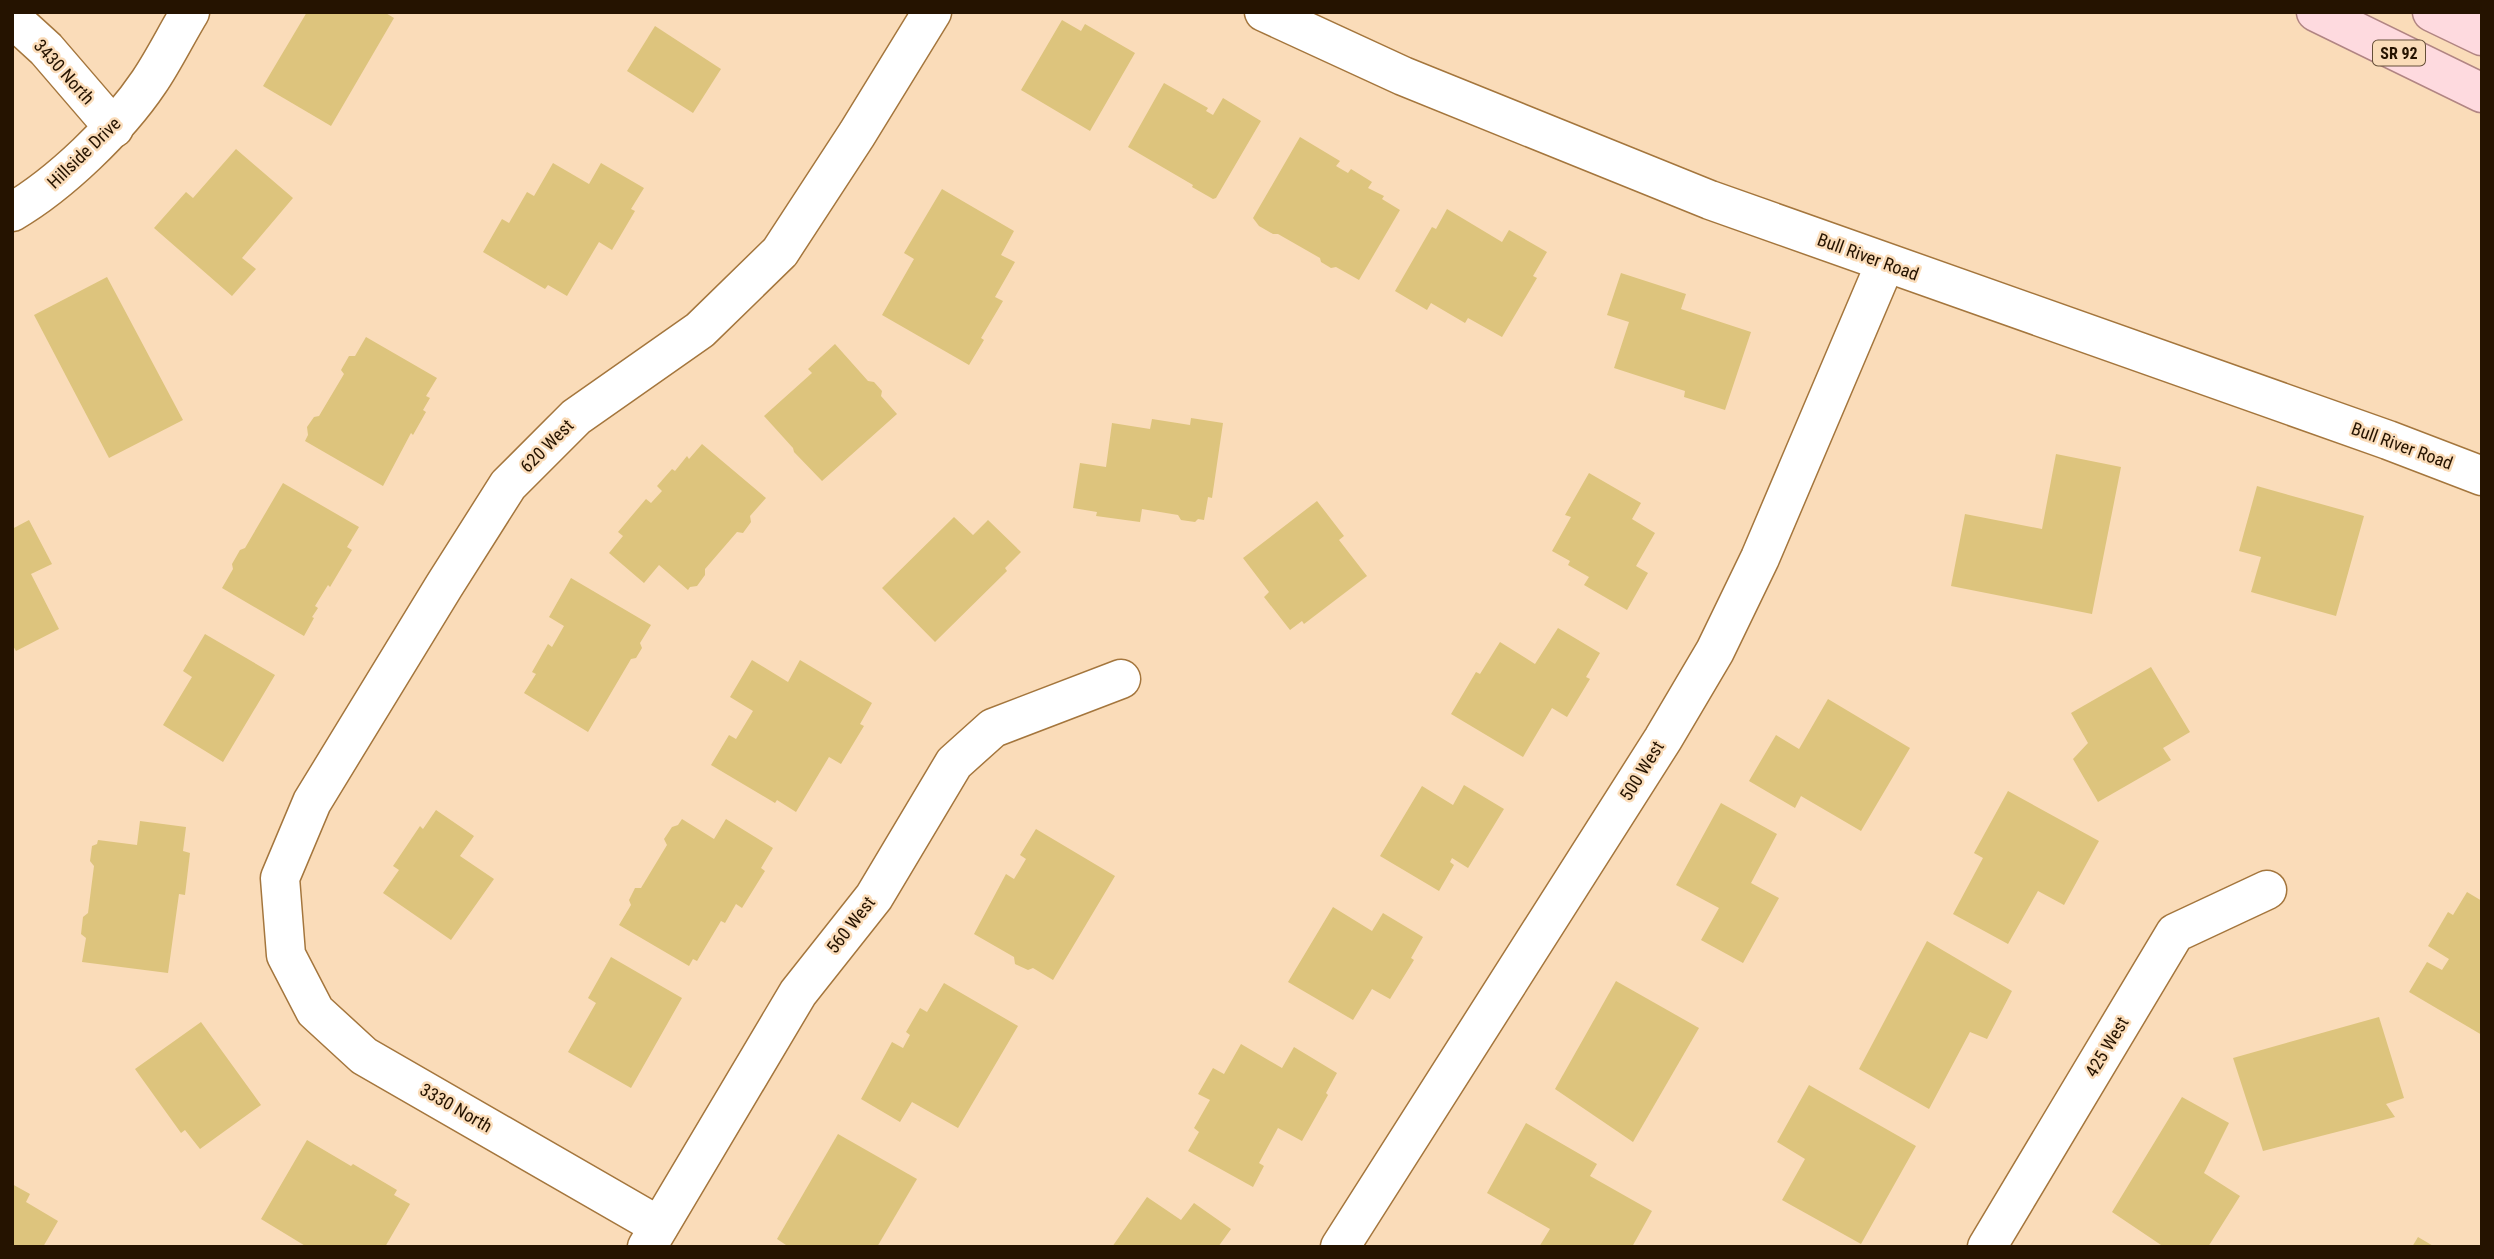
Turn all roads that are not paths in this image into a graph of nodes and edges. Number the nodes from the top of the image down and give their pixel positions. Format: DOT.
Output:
graph roads {
  1 [pos="190,12"];
  2 [pos="932,12"];
  3 [pos="1264,12"];
  4 [pos="2316,12"];
  5 [pos="2432,12"];
  6 [pos="12,19"];
  7 [pos="2482,36"];
  8 [pos="2482,93"];
  9 [pos="114,128"];
  10 [pos="12,212"];
  11 [pos="1885,264"];
  12 [pos="2482,476"];
  13 [pos="1121,679"];
  14 [pos="2267,890"];
  15 [pos="286,955"];
  16 [pos="653,1236"];
  17 [pos="1340,1247"];
  18 [pos="1987,1247"];
  1 -- 9 [label="street, Hillside Drive"];
  2 -- 15 [label="street, 620 West"];
  3 -- 11 [label="street, Bull River Road"];
  4 -- 8 [label="main road, SR 92"];
  5 -- 7 [label="main road"];
  6 -- 9 [label="street, 3430 North"];
  9 -- 10 [label="street, Hillside Drive"];
  11 -- 12 [label="street, Bull River Road"];
  11 -- 17 [label="street, 500 West"];
  13 -- 16 [label="street, 560 West"];
  14 -- 18 [label="street, 425 West"];
  15 -- 16 [label="street, 3330 North"];
}
